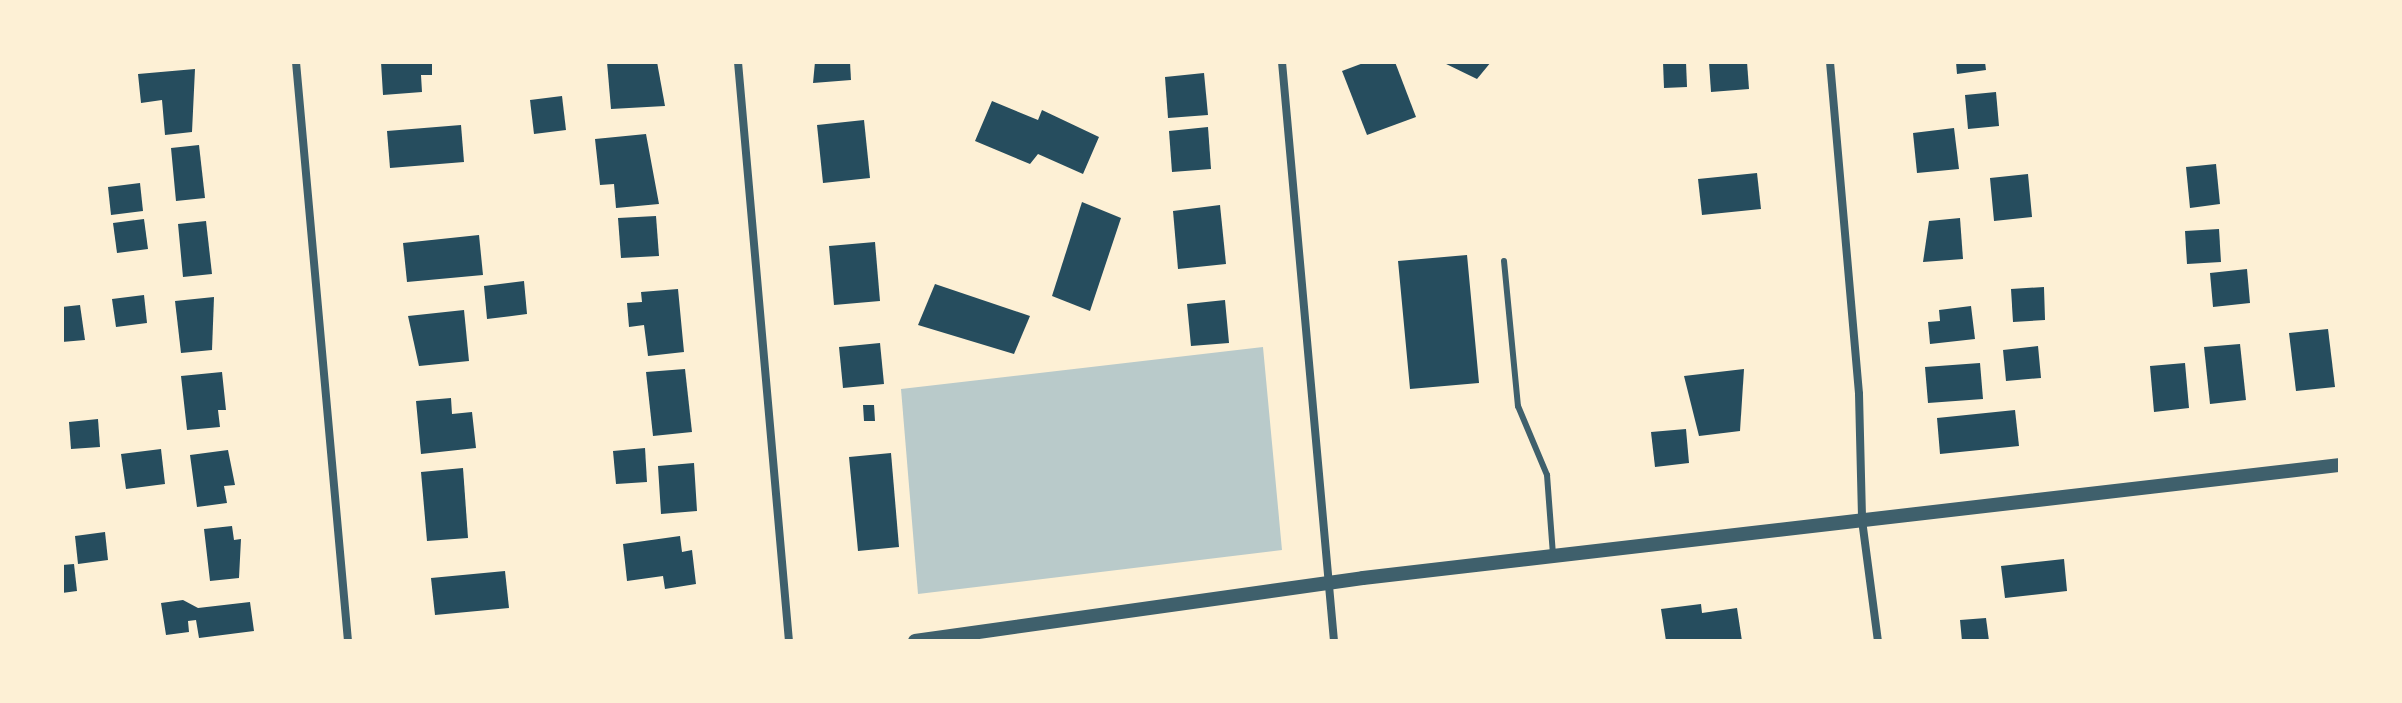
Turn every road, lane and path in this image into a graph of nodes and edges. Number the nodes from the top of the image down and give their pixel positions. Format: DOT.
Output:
graph roads {
  1 [pos="296,62"];
  2 [pos="738,62"];
  3 [pos="1282,62"];
  4 [pos="1830,62"];
  5 [pos="1504,261"];
  6 [pos="2340,465"];
  7 [pos="1862,520"];
  8 [pos="1553,555"];
  9 [pos="1329,586"];
  10 [pos="348,641"];
  11 [pos="789,641"];
  12 [pos="915,641"];
  13 [pos="1334,641"];
  14 [pos="1878,641"];
  1 -- 10 [label="street"];
  2 -- 11 [label="street"];
  3 -- 9 [label="street"];
  4 -- 7 [label="street"];
  5 -- 8 [label="lane"];
  6 -- 7 [label="street"];
  7 -- 8 [label="street"];
  7 -- 14 [label="street"];
  8 -- 9 [label="street"];
  9 -- 12 [label="street"];
  9 -- 13 [label="street"];
}
